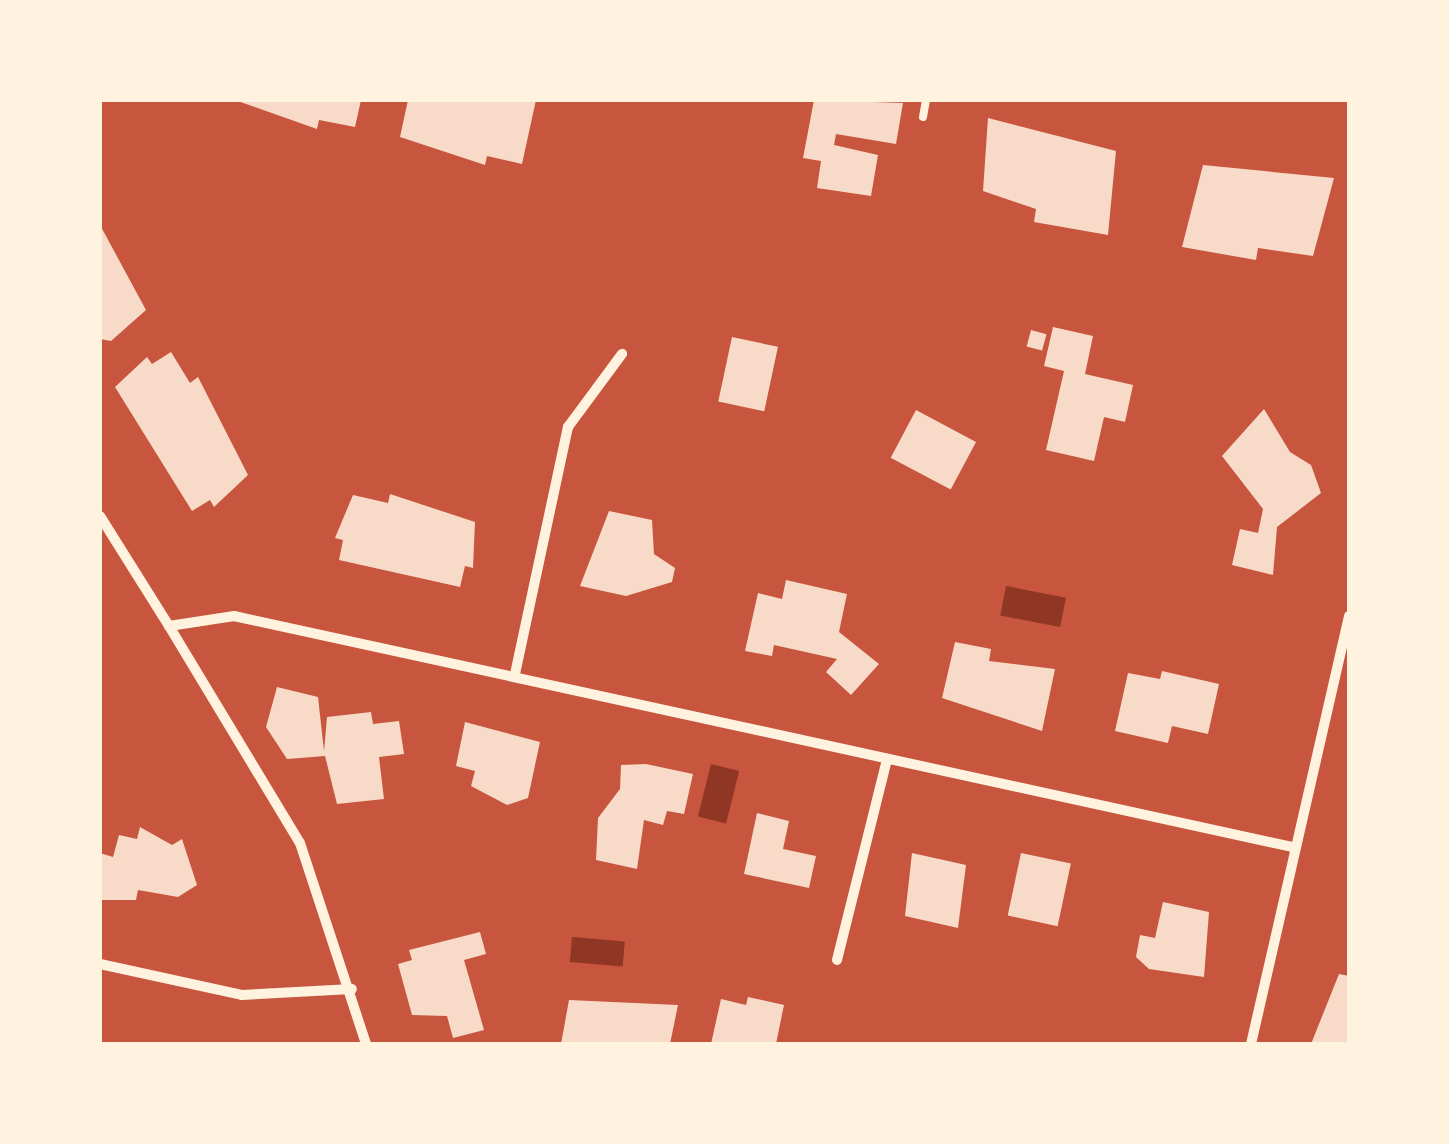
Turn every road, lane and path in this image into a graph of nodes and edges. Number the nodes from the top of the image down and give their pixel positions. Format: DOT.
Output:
graph roads {
  1 [pos="926,100"];
  2 [pos="923,117"];
  3 [pos="622,354"];
  4 [pos="100,516"];
  5 [pos="1349,616"];
  6 [pos="169,626"];
  7 [pos="515,674"];
  8 [pos="887,759"];
  9 [pos="1293,846"];
  10 [pos="837,960"];
  11 [pos="100,964"];
  12 [pos="352,989"];
  13 [pos="366,1044"];
  14 [pos="1251,1044"];
  1 -- 2 [label="lane"];
  3 -- 7 [label="street"];
  4 -- 6 [label="street"];
  5 -- 9 [label="street"];
  6 -- 7 [label="street"];
  6 -- 12 [label="street"];
  7 -- 8 [label="street"];
  8 -- 9 [label="street"];
  8 -- 10 [label="street"];
  9 -- 14 [label="street"];
  11 -- 12 [label="street"];
  12 -- 13 [label="street"];
}
